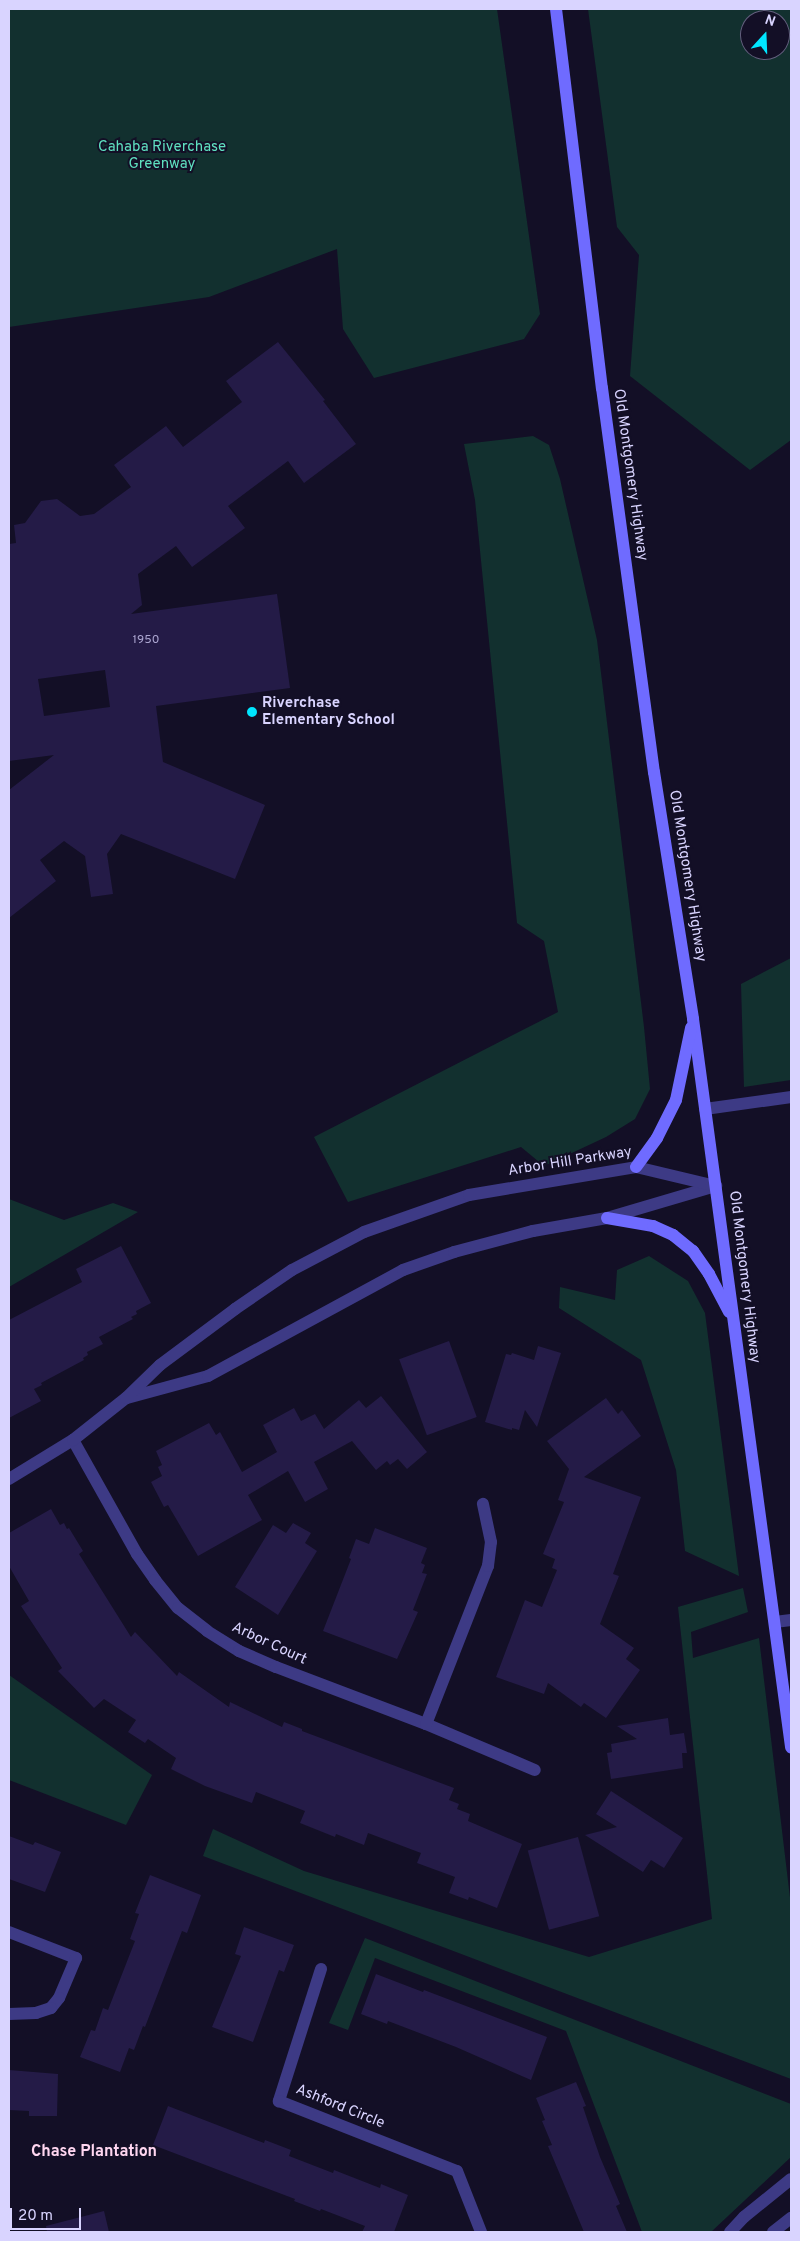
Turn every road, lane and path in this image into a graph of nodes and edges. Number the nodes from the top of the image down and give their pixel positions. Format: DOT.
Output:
graph roads {
  1 [pos="556,9"];
  2 [pos="693,1019"];
  3 [pos="791,1097"];
  4 [pos="705,1109"];
  5 [pos="636,1167"];
  6 [pos="716,1186"];
  7 [pos="607,1218"];
  8 [pos="733,1319"];
  9 [pos="126,1398"];
  10 [pos="73,1440"];
  11 [pos="9,1479"];
  12 [pos="483,1504"];
  13 [pos="791,1620"];
  14 [pos="775,1622"];
  15 [pos="426,1724"];
  16 [pos="791,1747"];
  17 [pos="535,1770"];
  18 [pos="9,1932"];
  19 [pos="322,1969"];
  20 [pos="9,2014"];
  21 [pos="791,2179"];
  22 [pos="791,2218"];
  23 [pos="481,2232"];
  24 [pos="730,2232"];
  25 [pos="773,2232"];
  1 -- 2 [label="street, Old Montgomery Highway"];
  2 -- 4 [label="street, Old Montgomery Highway"];
  2 -- 5 [label="street"];
  3 -- 4 [label="street"];
  4 -- 6 [label="street, Old Montgomery Highway"];
  5 -- 6 [label="street, Arbor Hill Parkway"];
  5 -- 9 [label="street, Arbor Hill Parkway"];
  6 -- 7 [label="street, Arbor Hill Parkway"];
  6 -- 8 [label="street, Old Montgomery Highway"];
  7 -- 8 [label="street"];
  7 -- 9 [label="street, Arbor Hill Parkway"];
  8 -- 14 [label="street, Old Montgomery Highway"];
  9 -- 10 [label="street, Arbor Hill Parkway"];
  10 -- 11 [label="street, Arbor Hill Parkway"];
  10 -- 15 [label="street, Arbor Court"];
  12 -- 15 [label="street"];
  13 -- 14 [label="street"];
  14 -- 16 [label="street, Old Montgomery Highway"];
  15 -- 17 [label="street, Arbor Court"];
  18 -- 20 [label="street"];
  19 -- 23 [label="street, Ashford Circle"];
  21 -- 24 [label="street"];
  22 -- 25 [label="street"];
}
